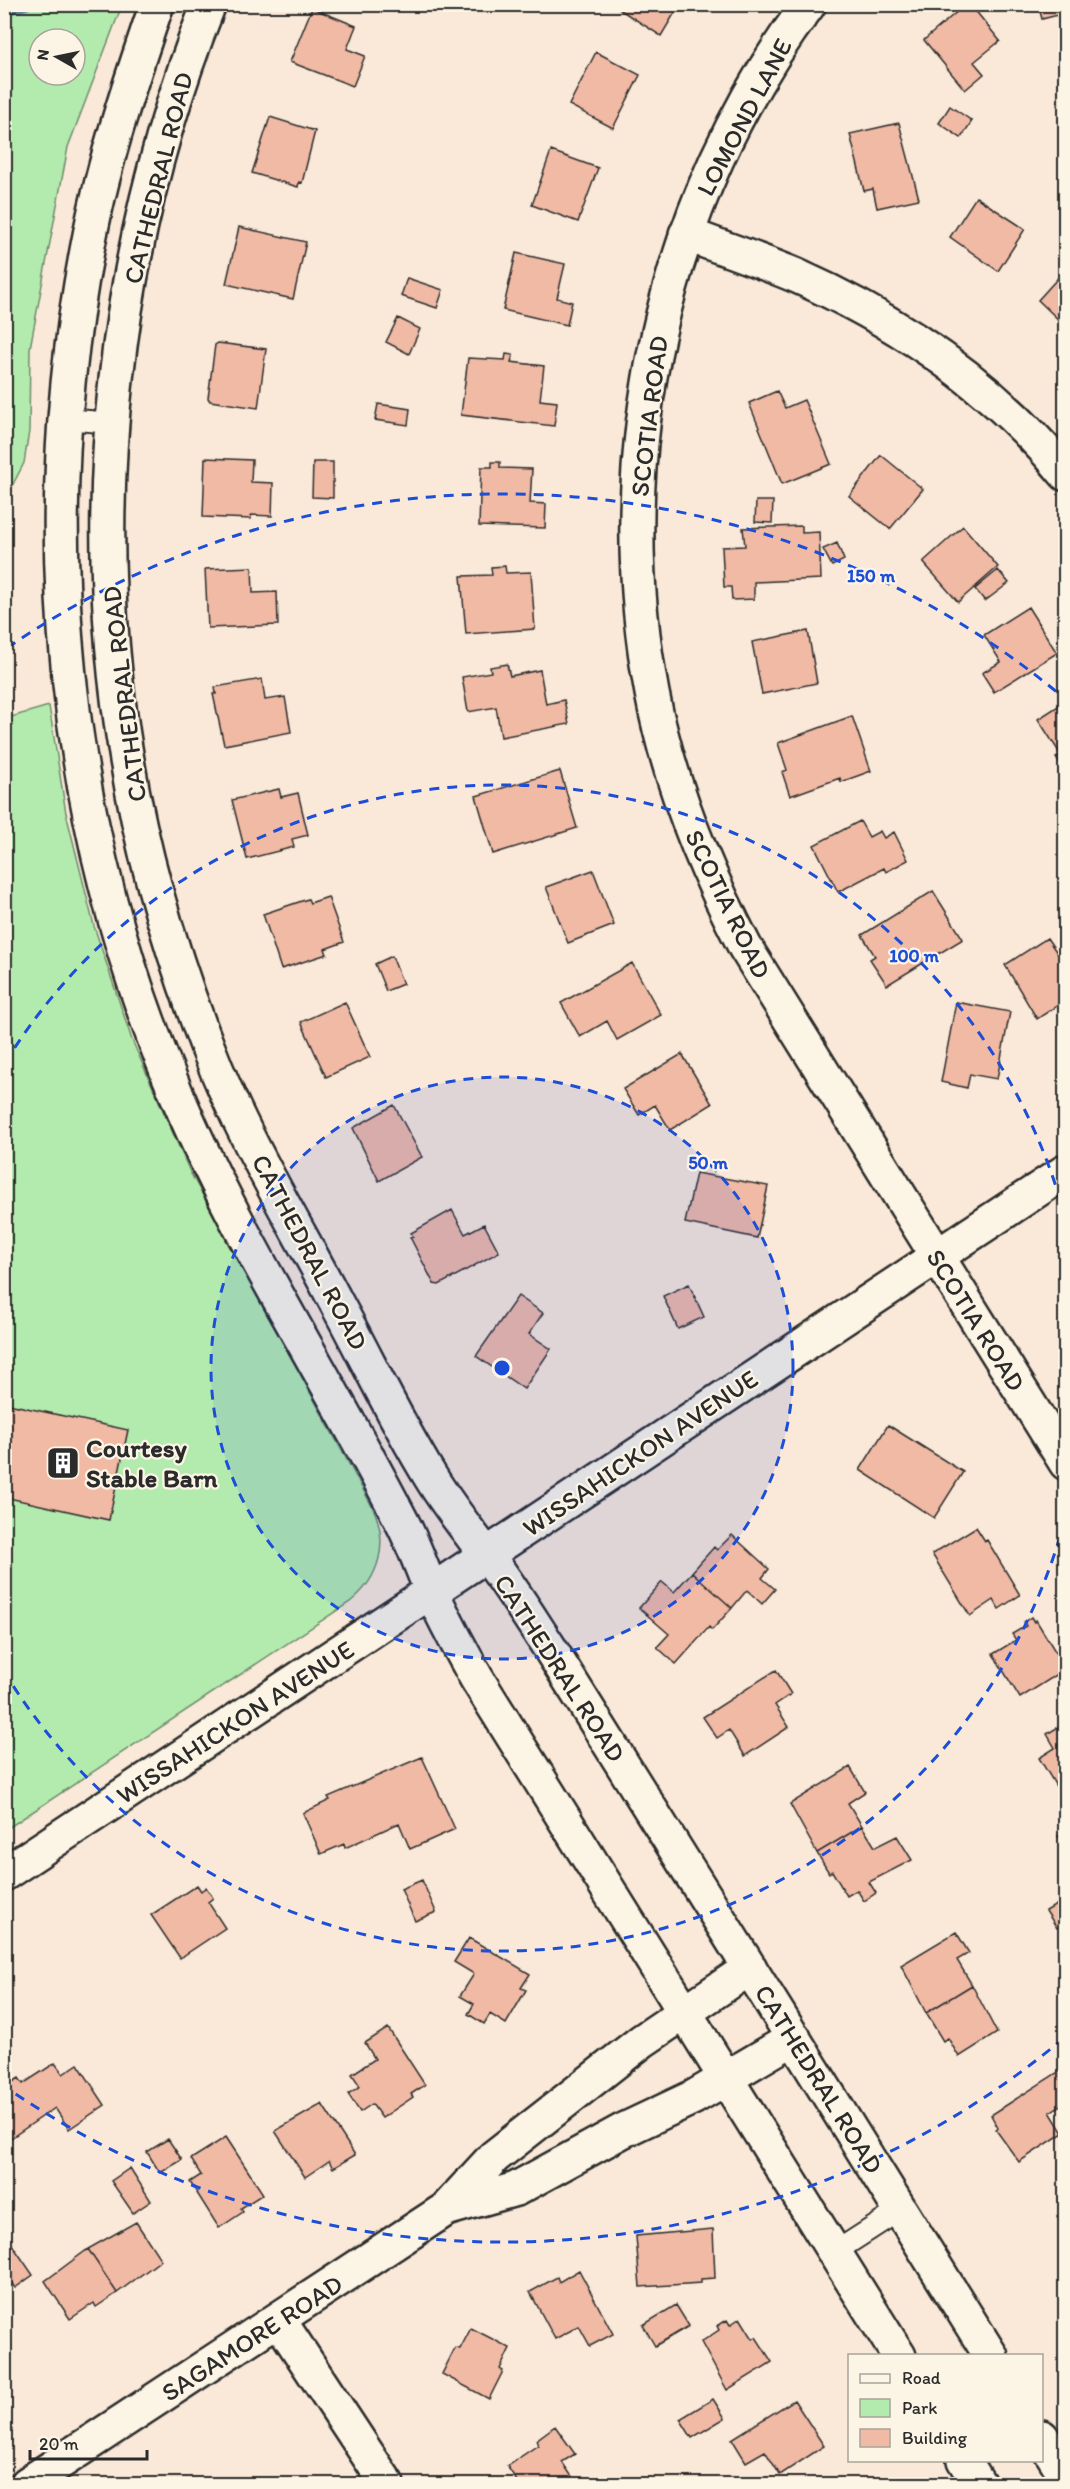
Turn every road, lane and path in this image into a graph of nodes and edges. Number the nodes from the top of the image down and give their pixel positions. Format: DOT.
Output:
graph roads {
  1 [pos="157,4"];
  2 [pos="209,4"];
  3 [pos="809,4"];
  4 [pos="686,234"];
  5 [pos="65,420"];
  6 [pos="112,423"];
  7 [pos="1065,474"];
  8 [pos="1065,1171"];
  9 [pos="937,1256"];
  10 [pos="1065,1463"];
  11 [pos="487,1555"];
  12 [pos="432,1592"];
  13 [pos="4,1874"];
  14 [pos="750,1968"];
  15 [pos="684,2012"];
  16 [pos="794,2038"];
  17 [pos="726,2078"];
  18 [pos="446,2209"];
  19 [pos="900,2210"];
  20 [pos="835,2252"];
  21 [pos="279,2320"];
  22 [pos="898,2354"];
  23 [pos="990,2354"];
  24 [pos="1043,2440"];
  25 [pos="965,2462"];
  26 [pos="1065,2476"];
  27 [pos="27,2484"];
  28 [pos="387,2484"];
  29 [pos="979,2484"];
  1 -- 5 [label="street, CATHEDRAL ROAD"];
  2 -- 6 [label="street, CATHEDRAL ROAD"];
  3 -- 4 [label="street, LOMOND LANE"];
  4 -- 7 [label="street"];
  4 -- 9 [label="street, SCOTIA ROAD"];
  5 -- 6 [label="lane"];
  5 -- 12 [label="street, CATHEDRAL ROAD"];
  6 -- 11 [label="street, CATHEDRAL ROAD"];
  8 -- 9 [label="street, WISSAHICKON AVENUE"];
  9 -- 10 [label="street, SCOTIA ROAD"];
  9 -- 11 [label="street, WISSAHICKON AVENUE"];
  11 -- 12 [label="street, WISSAHICKON AVENUE"];
  11 -- 14 [label="street, CATHEDRAL ROAD"];
  12 -- 13 [label="street, WISSAHICKON AVENUE"];
  12 -- 15 [label="street, CATHEDRAL ROAD"];
  14 -- 15 [label="street, SAGAMORE ROAD"];
  14 -- 16 [label="street, CATHEDRAL ROAD"];
  15 -- 17 [label="street, CATHEDRAL ROAD"];
  15 -- 18 [label="street, SAGAMORE ROAD"];
  16 -- 17 [label="street, SAGAMORE ROAD"];
  16 -- 19 [label="street, CATHEDRAL ROAD"];
  17 -- 18 [label="street, SAGAMORE ROAD"];
  17 -- 20 [label="street, CATHEDRAL ROAD"];
  18 -- 21 [label="street, SAGAMORE ROAD"];
  19 -- 20 [label="lane"];
  19 -- 23 [label="street, CATHEDRAL ROAD"];
  20 -- 22 [label="street, CATHEDRAL ROAD"];
  21 -- 27 [label="street, SAGAMORE ROAD"];
  21 -- 28 [label="street"];
  24 -- 26 [label="street"];
  25 -- 29 [label="street"];
}
